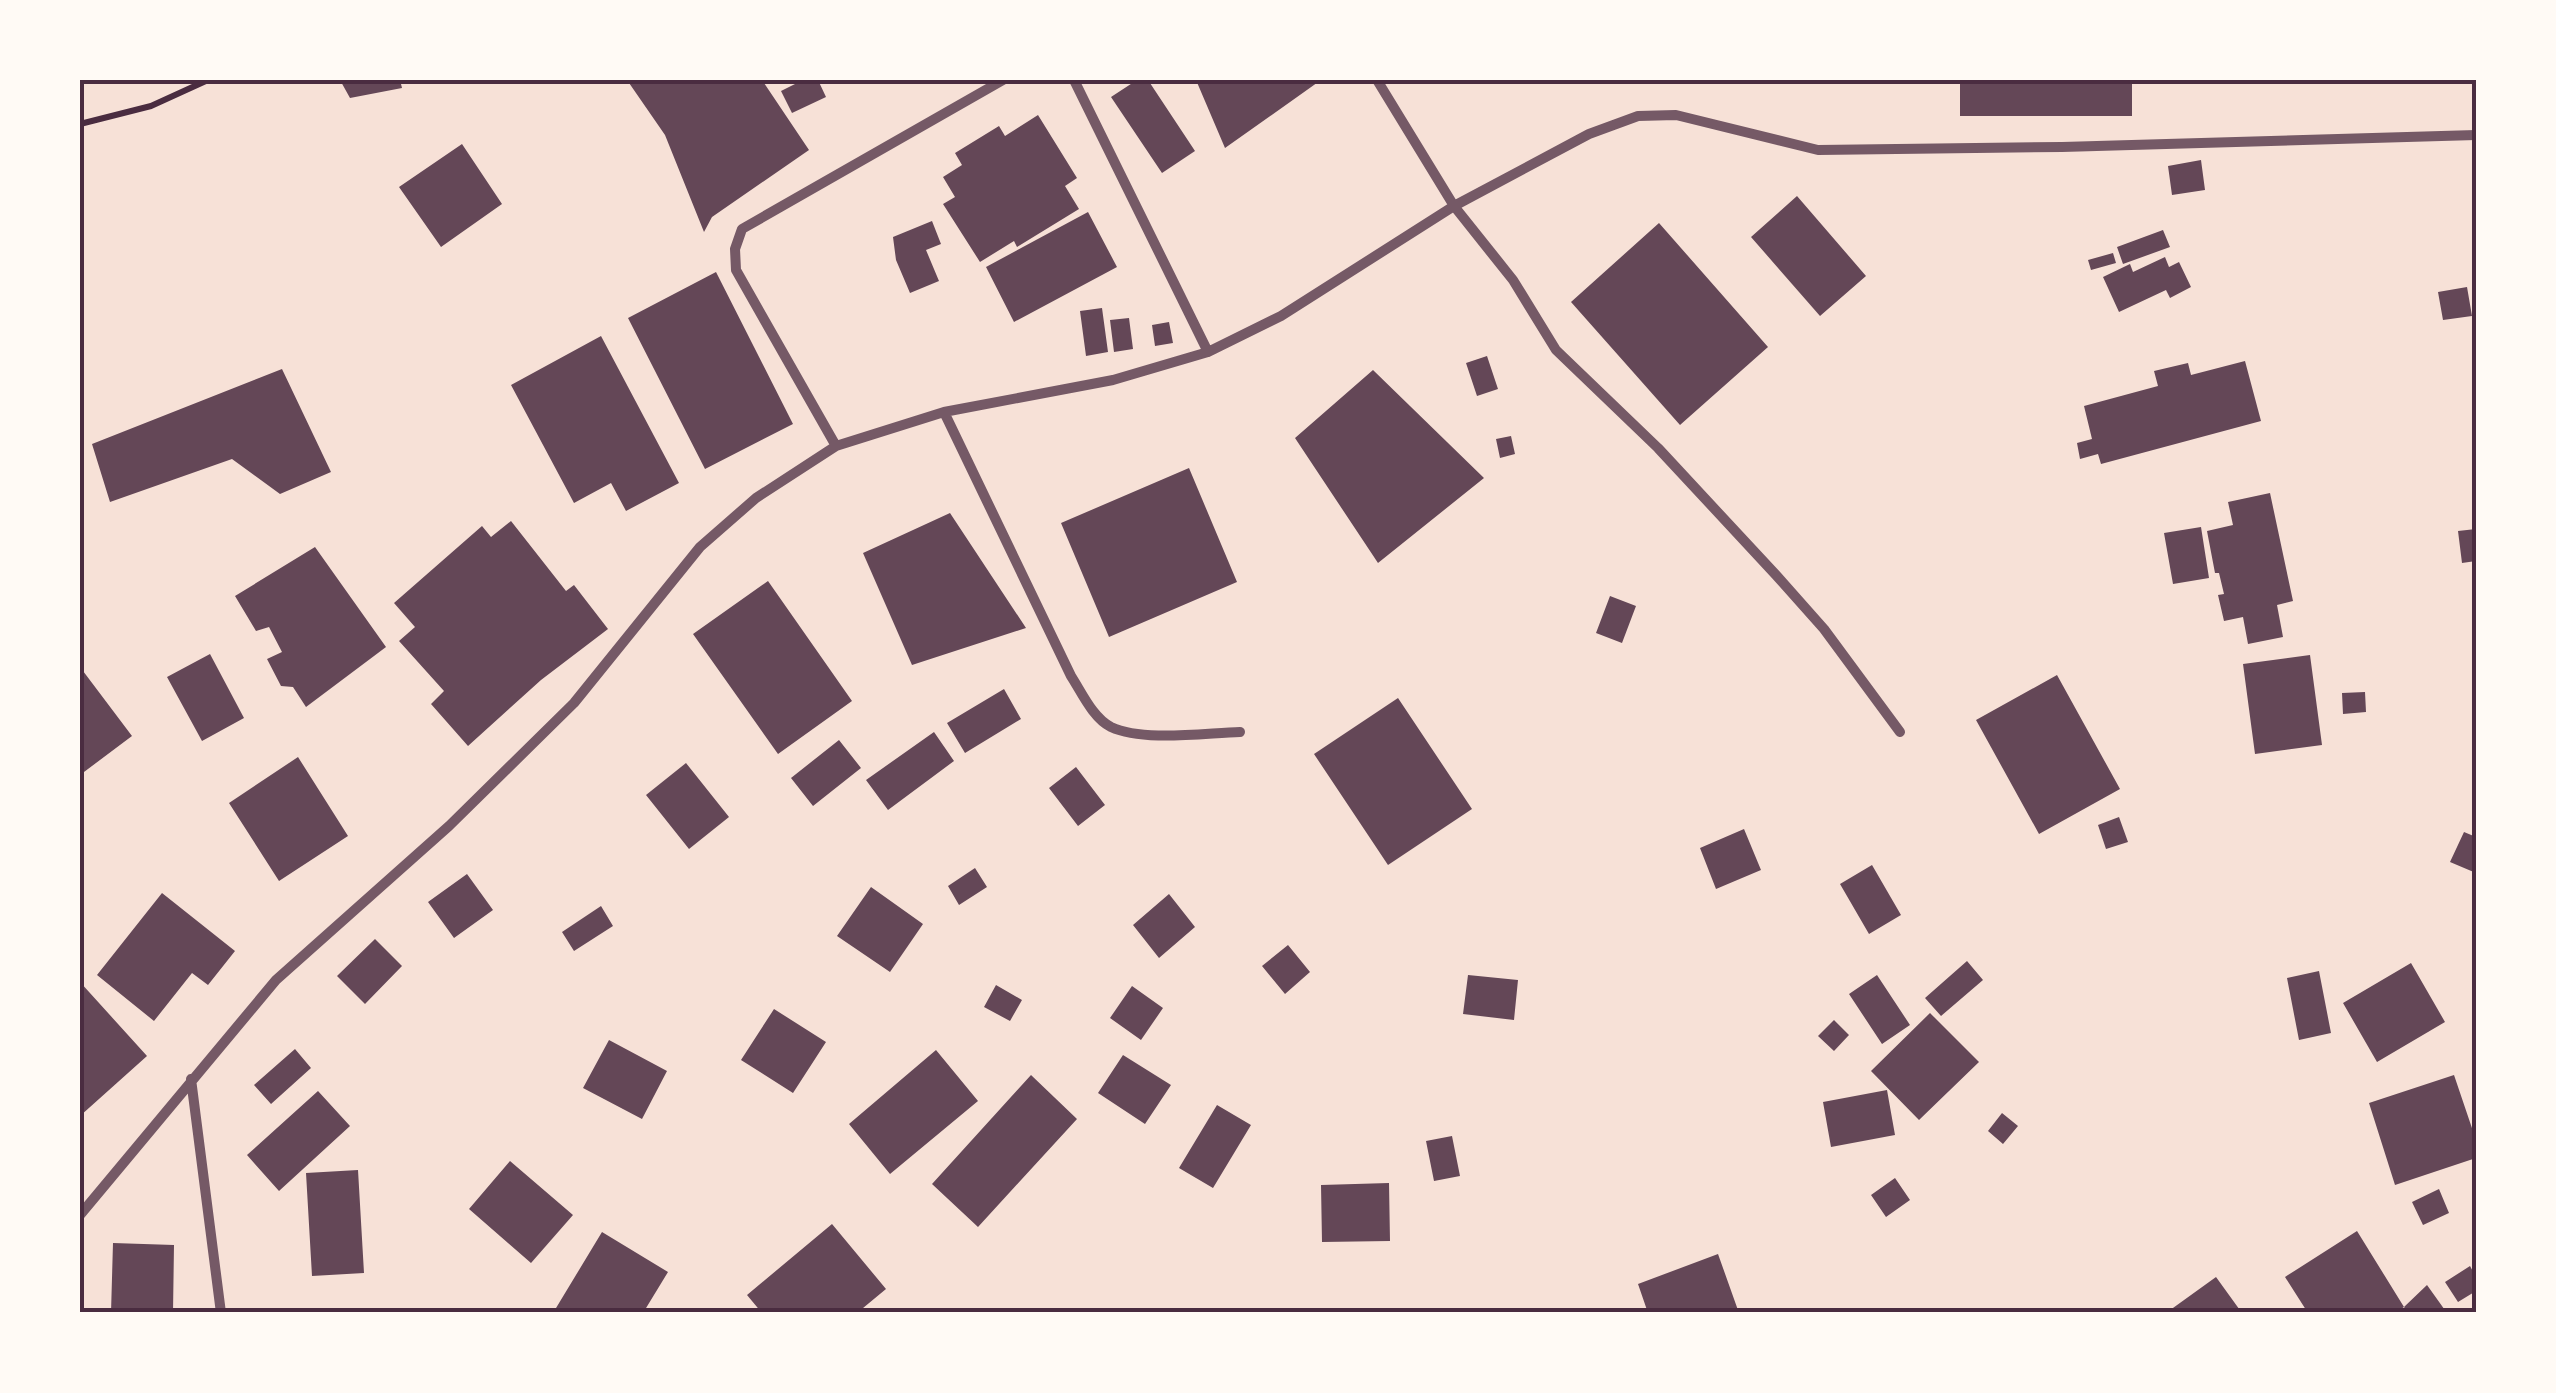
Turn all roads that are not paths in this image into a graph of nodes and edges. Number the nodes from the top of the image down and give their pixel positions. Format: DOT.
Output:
graph roads {
  1 [pos="1003,80"];
  2 [pos="1074,80"];
  3 [pos="1378,80"];
  4 [pos="2476,135"];
  5 [pos="1454,206"];
  6 [pos="1208,352"];
  7 [pos="944,412"];
  8 [pos="836,446"];
  9 [pos="1240,732"];
  10 [pos="1900,732"];
  11 [pos="191,1080"];
  12 [pos="80,1215"];
  13 [pos="221,1313"];
  1 -- 8 [label="street"];
  2 -- 6 [label="street"];
  3 -- 5 [label="street"];
  4 -- 5 [label="street"];
  5 -- 6 [label="street"];
  5 -- 10 [label="street"];
  6 -- 7 [label="street"];
  7 -- 8 [label="street"];
  7 -- 9 [label="street"];
  8 -- 11 [label="street"];
  11 -- 12 [label="street"];
  11 -- 13 [label="street"];
}
